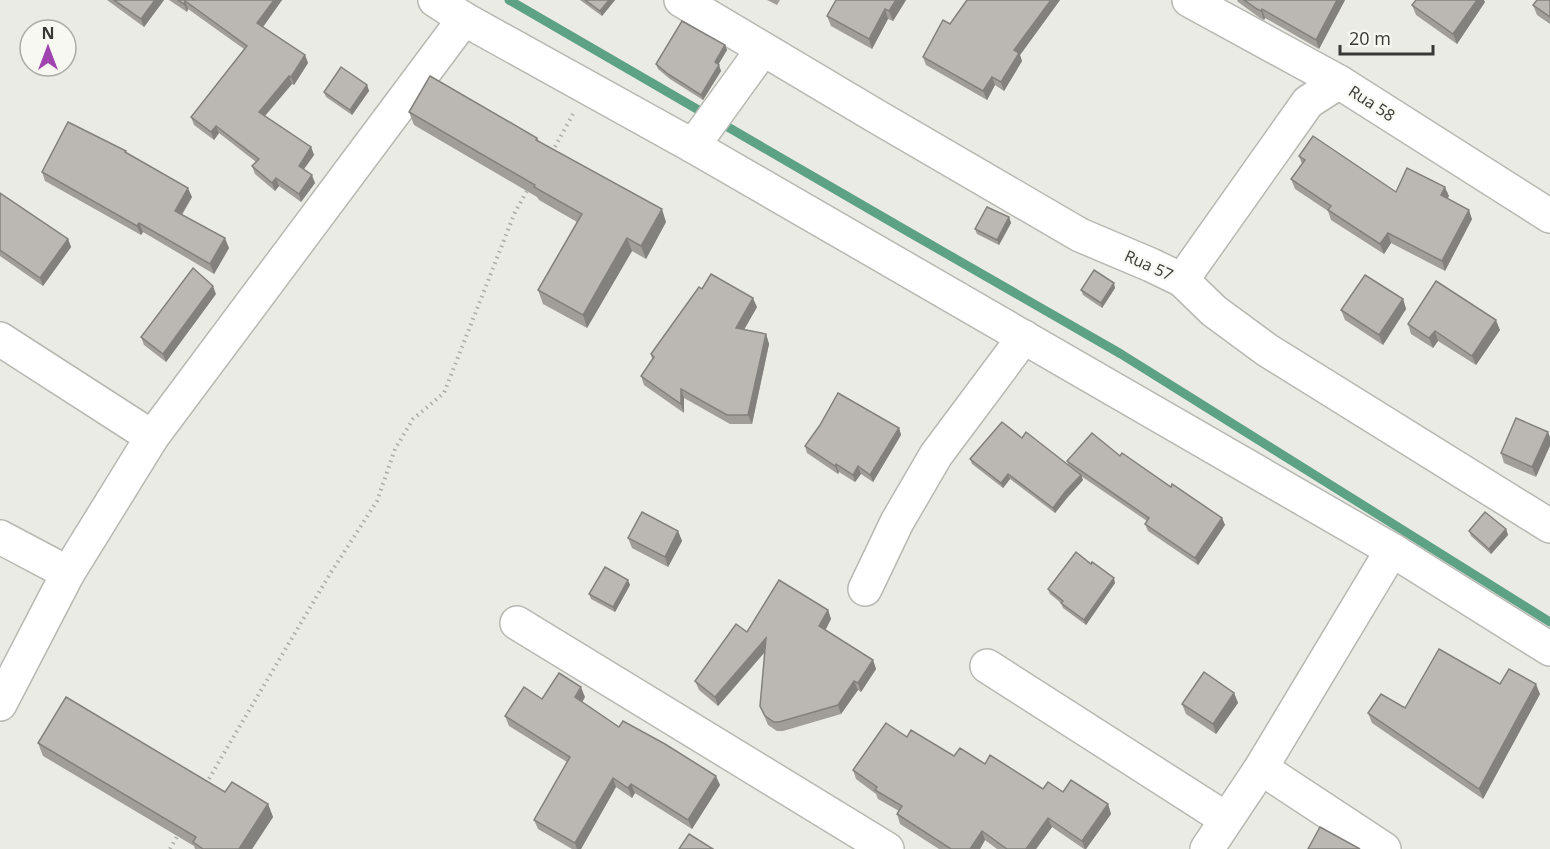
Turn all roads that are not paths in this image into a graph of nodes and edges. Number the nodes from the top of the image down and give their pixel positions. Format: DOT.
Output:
graph roads {
  1 [pos="435,0"];
  2 [pos="681,0"];
  3 [pos="1189,0"];
  4 [pos="464,19"];
  5 [pos="763,49"];
  6 [pos="1339,82"];
  7 [pos="707,126"];
  8 [pos="1550,216"];
  9 [pos="1182,280"];
  10 [pos="1024,337"];
  11 [pos="0,339"];
  12 [pos="152,437"];
  13 [pos="1550,526"];
  14 [pos="0,537"];
  15 [pos="1392,550"];
  16 [pos="68,573"];
  17 [pos="865,589"];
  18 [pos="517,623"];
  19 [pos="1550,649"];
  20 [pos="987,666"];
  21 [pos="0,704"];
  22 [pos="1261,768"];
  23 [pos="1226,819"];
  24 [pos="887,849"];
  25 [pos="1207,849"];
  26 [pos="1384,849"];
  1 -- 4 [label="street"];
  2 -- 5 [label="street, Rua 57"];
  3 -- 6 [label="street, Rua 58"];
  4 -- 7 [label="street"];
  4 -- 12 [label="street"];
  5 -- 7 [label="street"];
  5 -- 9 [label="street, Rua 57"];
  6 -- 8 [label="street, Rua 58"];
  6 -- 9 [label="street"];
  7 -- 10 [label="street"];
  9 -- 13 [label="street, Rua 57"];
  10 -- 15 [label="street"];
  10 -- 17 [label="street"];
  11 -- 12 [label="street"];
  12 -- 16 [label="street"];
  14 -- 16 [label="street"];
  15 -- 19 [label="street"];
  15 -- 22 [label="street"];
  16 -- 21 [label="street"];
  18 -- 24 [label="street"];
  20 -- 23 [label="street"];
  22 -- 23 [label="street"];
  22 -- 26 [label="street"];
  23 -- 25 [label="street"];
}
